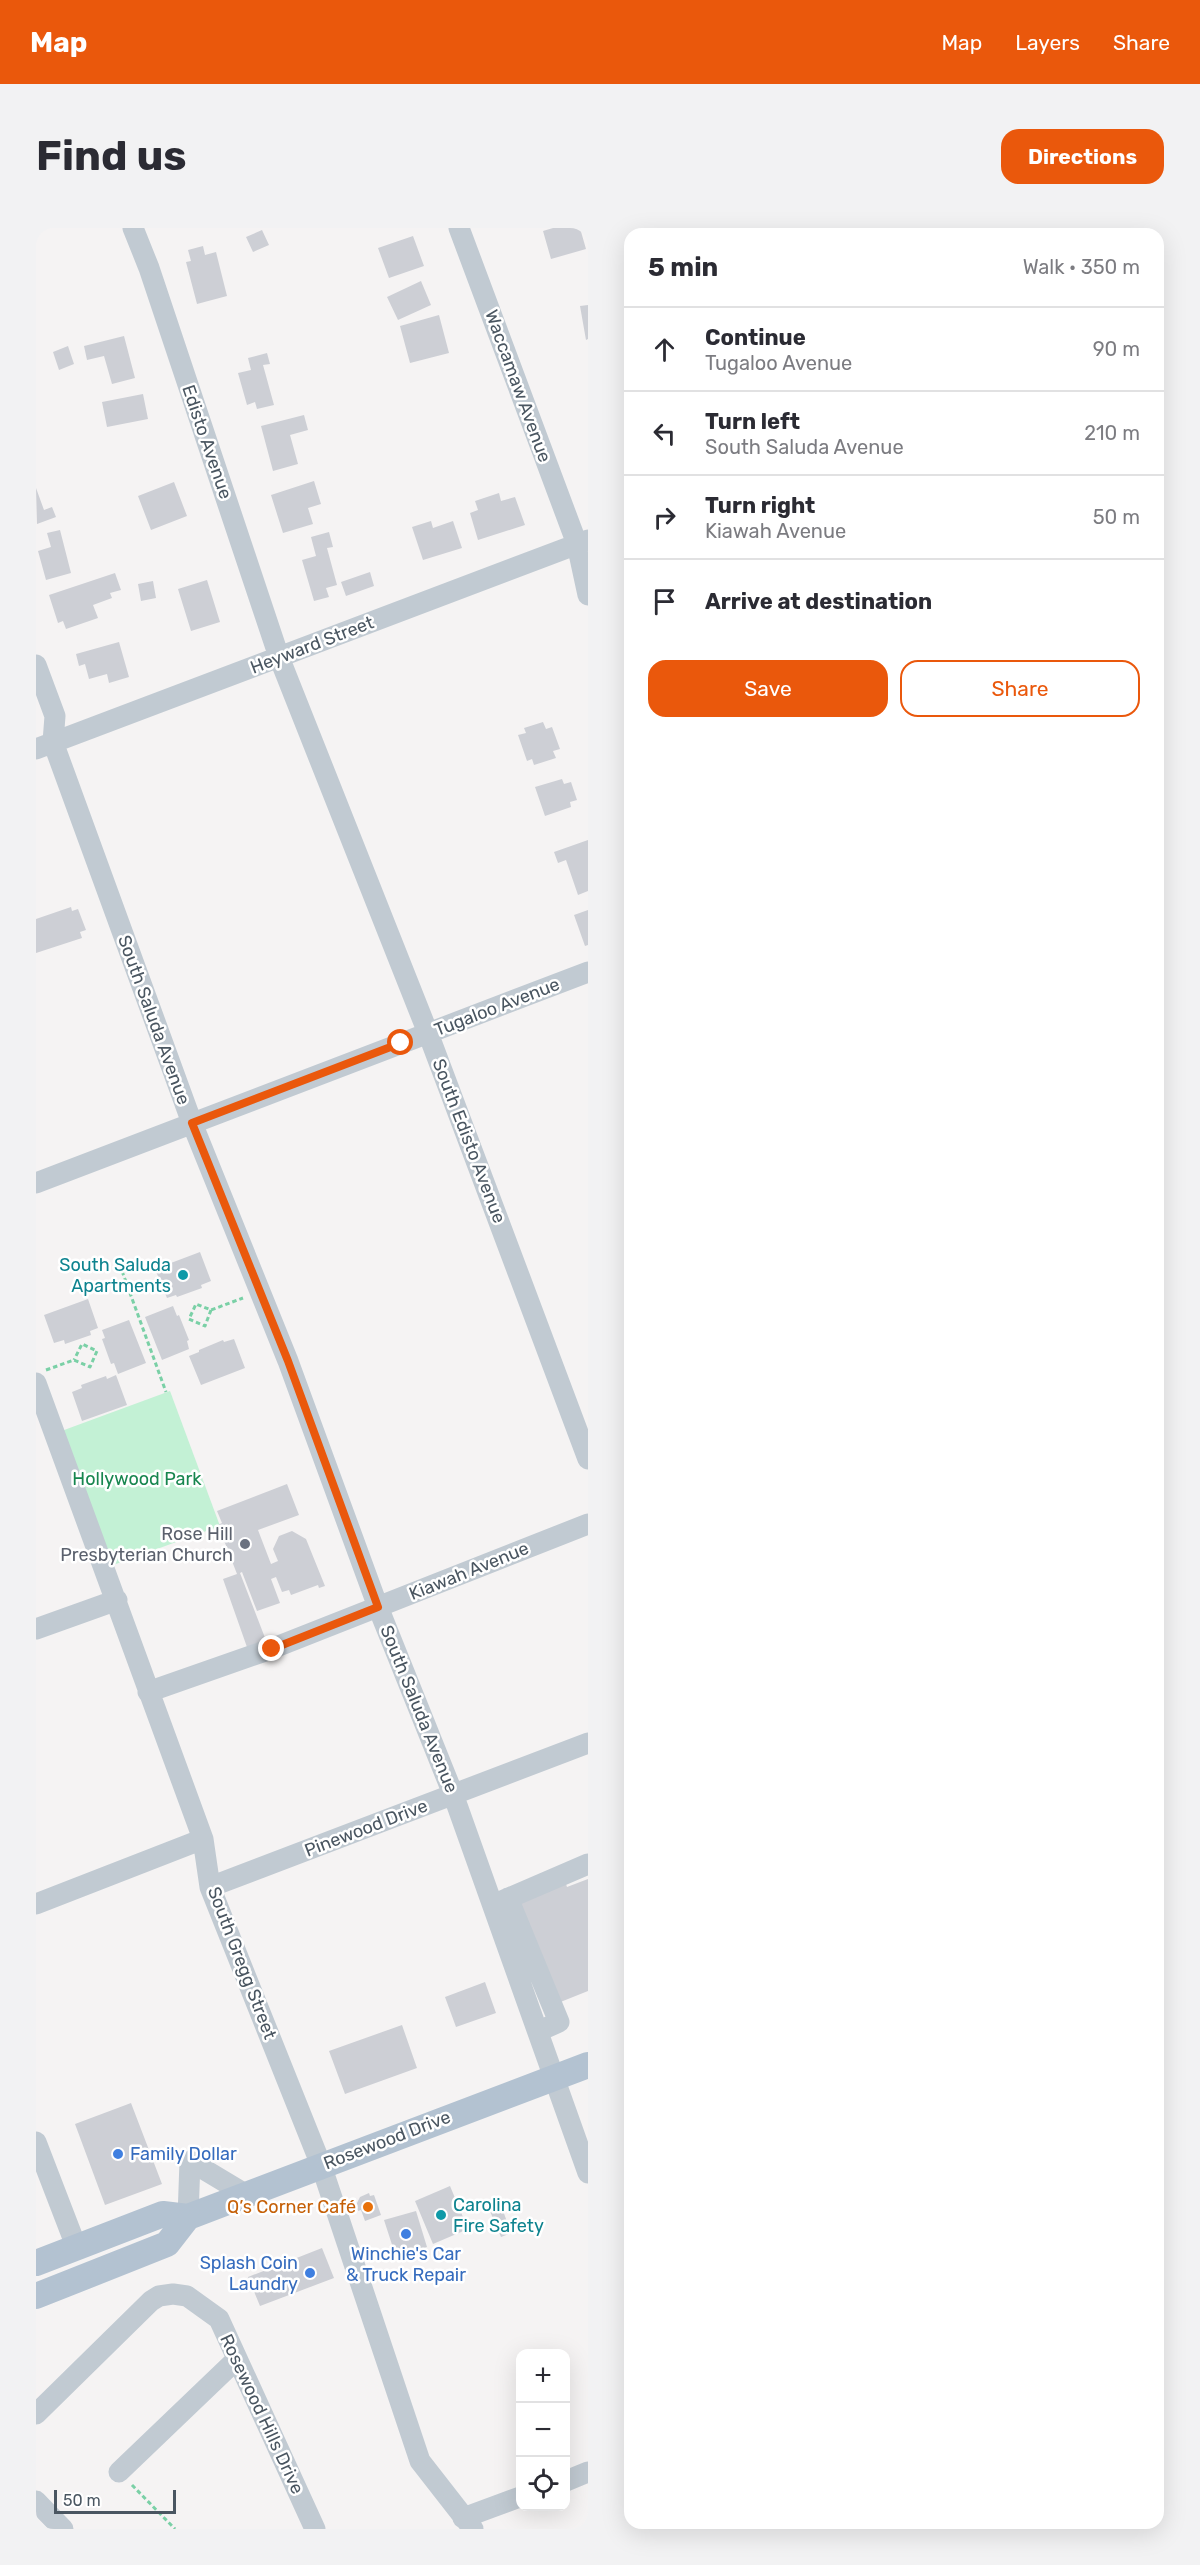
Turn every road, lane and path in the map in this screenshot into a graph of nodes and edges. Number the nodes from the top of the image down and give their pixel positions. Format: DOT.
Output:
graph roads {
  1 [pos="133,228"];
  2 [pos="459,228"];
  3 [pos="583,542"];
  4 [pos="588,595"];
  5 [pos="279,657"];
  6 [pos="36,664"];
  7 [pos="42,742"];
  8 [pos="588,972"];
  9 [pos="428,1033"];
  10 [pos="192,1123"];
  11 [pos="36,1183"];
  12 [pos="122,1271"];
  13 [pos="248,1296"];
  14 [pos="211,1310"];
  15 [pos="74,1360"];
  16 [pos="36,1373"];
  17 [pos="36,1383"];
  18 [pos="166,1392"];
  19 [pos="582,1423"];
  20 [pos="588,1459"];
  21 [pos="588,1524"];
  22 [pos="117,1600"];
  23 [pos="378,1607"];
  24 [pos="36,1629"];
  25 [pos="148,1692"];
  26 [pos="588,1743"];
  27 [pos="453,1794"];
  28 [pos="203,1839"];
  29 [pos="588,1864"];
  30 [pos="210,1887"];
  31 [pos="500,1902"];
  32 [pos="36,1904"];
  33 [pos="588,2065"];
  34 [pos="555,2077"];
  35 [pos="36,2142"];
  36 [pos="321,2165"];
  37 [pos="588,2173"];
  38 [pos="245,2194"];
  39 [pos="188,2217"];
  40 [pos="76,2247"];
  41 [pos="36,2263"];
  42 [pos="36,2296"];
  43 [pos="237,2359"];
  44 [pos="36,2414"];
  45 [pos="119,2472"];
  46 [pos="588,2472"];
  47 [pos="570,2479"];
  48 [pos="516,2499"];
  49 [pos="36,2501"];
  50 [pos="468,2523"];
  51 [pos="63,2529"];
  52 [pos="175,2529"];
  53 [pos="315,2529"];
  1 -- 5 [label="street, Edisto Avenue"];
  2 -- 3 [label="street, Waccamaw Avenue"];
  3 -- 4 [label="street, Waccamaw Avenue"];
  3 -- 5 [label="street, Heyward Street"];
  5 -- 7 [label="street, Heyward Street"];
  5 -- 9 [label="street, South Edisto Avenue"];
  6 -- 7 [label="street"];
  7 -- 10 [label="street, South Saluda Avenue"];
  8 -- 9 [label="street, Tugaloo Avenue"];
  9 -- 10 [label="street, Tugaloo Avenue"];
  9 -- 19 [label="street, South Edisto Avenue"];
  10 -- 11 [label="street, Tugaloo Avenue"];
  10 -- 23 [label="street, South Saluda Avenue"];
  12 -- 18 [label="path"];
  13 -- 14 [label="path"];
  14 -- 14 [label="path"];
  15 -- 15 [label="path"];
  15 -- 16 [label="path"];
  17 -- 22 [label="street, South Gregg Street"];
  19 -- 20 [label="street, South Edisto Avenue"];
  21 -- 23 [label="street, Kiawah Avenue"];
  22 -- 24 [label="street"];
  22 -- 25 [label="street, South Gregg Street"];
  23 -- 25 [label="street, Kiawah Avenue"];
  23 -- 27 [label="street, South Saluda Avenue"];
  25 -- 28 [label="street, South Gregg Street"];
  26 -- 27 [label="street, Pinewood Drive"];
  27 -- 30 [label="street, Pinewood Drive"];
  27 -- 31 [label="street, South Saluda Avenue"];
  28 -- 30 [label="street, South Gregg Street"];
  28 -- 32 [label="street"];
  29 -- 31 [label="street"];
  30 -- 36 [label="street, South Gregg Street"];
  31 -- 34 [label="street, South Saluda Avenue"];
  33 -- 34 [label="main road, Rosewood Drive"];
  34 -- 36 [label="main road, Rosewood Drive"];
  34 -- 37 [label="street, South Saluda Avenue"];
  35 -- 40 [label="street"];
  36 -- 38 [label="main road, Rosewood Drive"];
  36 -- 50 [label="street, South Gregg Street"];
  38 -- 39 [label="main road, Rosewood Drive"];
  38 -- 39 [label="street"];
  39 -- 40 [label="main road, Rosewood Drive"];
  39 -- 42 [label="main road"];
  40 -- 41 [label="main road, Rosewood Drive"];
  43 -- 44 [label="street, Rosewood Hills Drive"];
  43 -- 45 [label="street"];
  43 -- 53 [label="street, Rosewood Hills Drive"];
  45 -- 52 [label="path"];
  46 -- 47 [label="street"];
  48 -- 50 [label="street"];
  49 -- 51 [label="street"];
}
